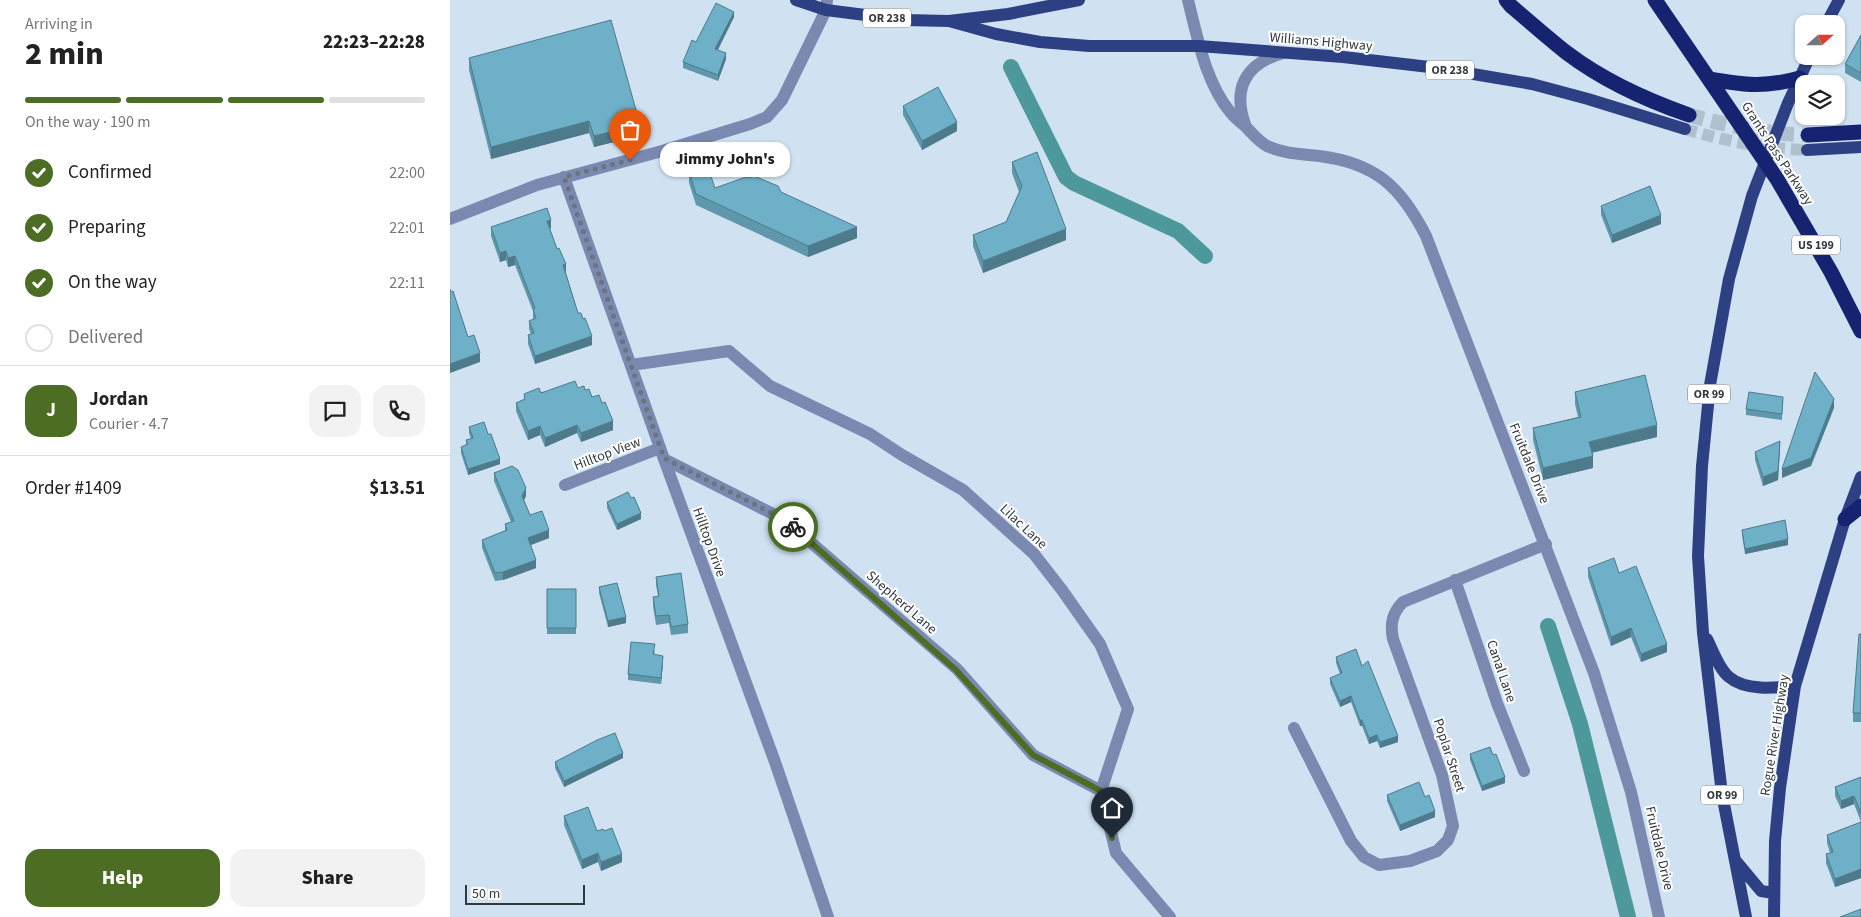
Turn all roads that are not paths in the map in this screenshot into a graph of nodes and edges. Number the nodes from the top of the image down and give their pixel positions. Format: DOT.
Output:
graph roads {
  1 [pos="796,0"];
  2 [pos="1078,0"];
  3 [pos="1188,0"];
  4 [pos="1506,0"];
  5 [pos="1655,0"];
  6 [pos="1840,0"];
  7 [pos="827,5"];
  8 [pos="1831,15"];
  9 [pos="949,21"];
  10 [pos="1199,46"];
  11 [pos="1286,52"];
  12 [pos="1709,79"];
  13 [pos="1795,79"];
  14 [pos="1795,90"];
  15 [pos="1687,122"];
  16 [pos="1246,127"];
  17 [pos="1861,132"];
  18 [pos="1808,142"];
  19 [pos="1861,147"];
  20 [pos="1765,162"];
  21 [pos="564,177"];
  22 [pos="450,219"];
  23 [pos="1861,331"];
  24 [pos="631,365"];
  25 [pos="662,454"];
  26 [pos="1861,477"];
  27 [pos="565,485"];
  28 [pos="1861,506"];
  29 [pos="1844,518"];
  30 [pos="1546,544"];
  31 [pos="1455,580"];
  32 [pos="1703,633"];
  33 [pos="1795,686"];
  34 [pos="1294,728"];
  35 [pos="1524,771"];
  36 [pos="1101,791"];
  37 [pos="1735,859"];
  38 [pos="1774,893"];
  39 [pos="828,917"];
  40 [pos="1170,917"];
  41 [pos="1659,917"];
  42 [pos="1746,917"];
  43 [pos="1774,917"];
  1 -- 7 [label="main road, Williams Highway / OR 238"];
  2 -- 9 [label="main road, Williams Highway / OR 238"];
  3 -- 10 [label="street, Fruitdale Drive"];
  4 -- 15 [label="highway"];
  5 -- 12 [label="highway, Grants Pass Parkway / US 199"];
  6 -- 8 [label="main road"];
  7 -- 9 [label="main road, Williams Highway / OR 238"];
  7 -- 21 [label="street"];
  9 -- 10 [label="main road, Williams Highway / OR 238"];
  10 -- 11 [label="main road, Williams Highway / OR 238"];
  10 -- 16 [label="street, Fruitdale Drive"];
  11 -- 15 [label="main road, Williams Highway / OR 238"];
  11 -- 16 [label="street"];
  12 -- 13 [label="highway"];
  12 -- 20 [label="highway, Grants Pass Parkway / US 199"];
  14 -- 20 [label="main road, OR 99"];
  16 -- 30 [label="street, Fruitdale Drive"];
  17 -- 18 [label="highway"];
  18 -- 19 [label="main road"];
  20 -- 23 [label="highway, Grants Pass Parkway / US 199"];
  20 -- 32 [label="main road, OR 99"];
  21 -- 22 [label="street"];
  21 -- 24 [label="street, Hilltop Drive"];
  24 -- 25 [label="street, Hilltop Drive"];
  24 -- 36 [label="street, Lilac Lane"];
  25 -- 27 [label="street, Hilltop View"];
  25 -- 36 [label="street, Shepherd Lane"];
  25 -- 39 [label="street, Hilltop Drive"];
  26 -- 29 [label="main road, Rogue River Highway"];
  28 -- 29 [label="highway"];
  29 -- 33 [label="main road, Rogue River Highway"];
  30 -- 31 [label="street, Poplar Street"];
  30 -- 41 [label="street, Fruitdale Drive"];
  31 -- 34 [label="street, Poplar Street"];
  31 -- 35 [label="street, Canal Lane"];
  32 -- 33 [label="main road"];
  32 -- 37 [label="main road, OR 99"];
  33 -- 38 [label="main road, Rogue River Highway"];
  36 -- 40 [label="street"];
  37 -- 38 [label="main road"];
  37 -- 42 [label="main road, OR 99"];
  38 -- 43 [label="main road, Rogue River Highway"];
}
